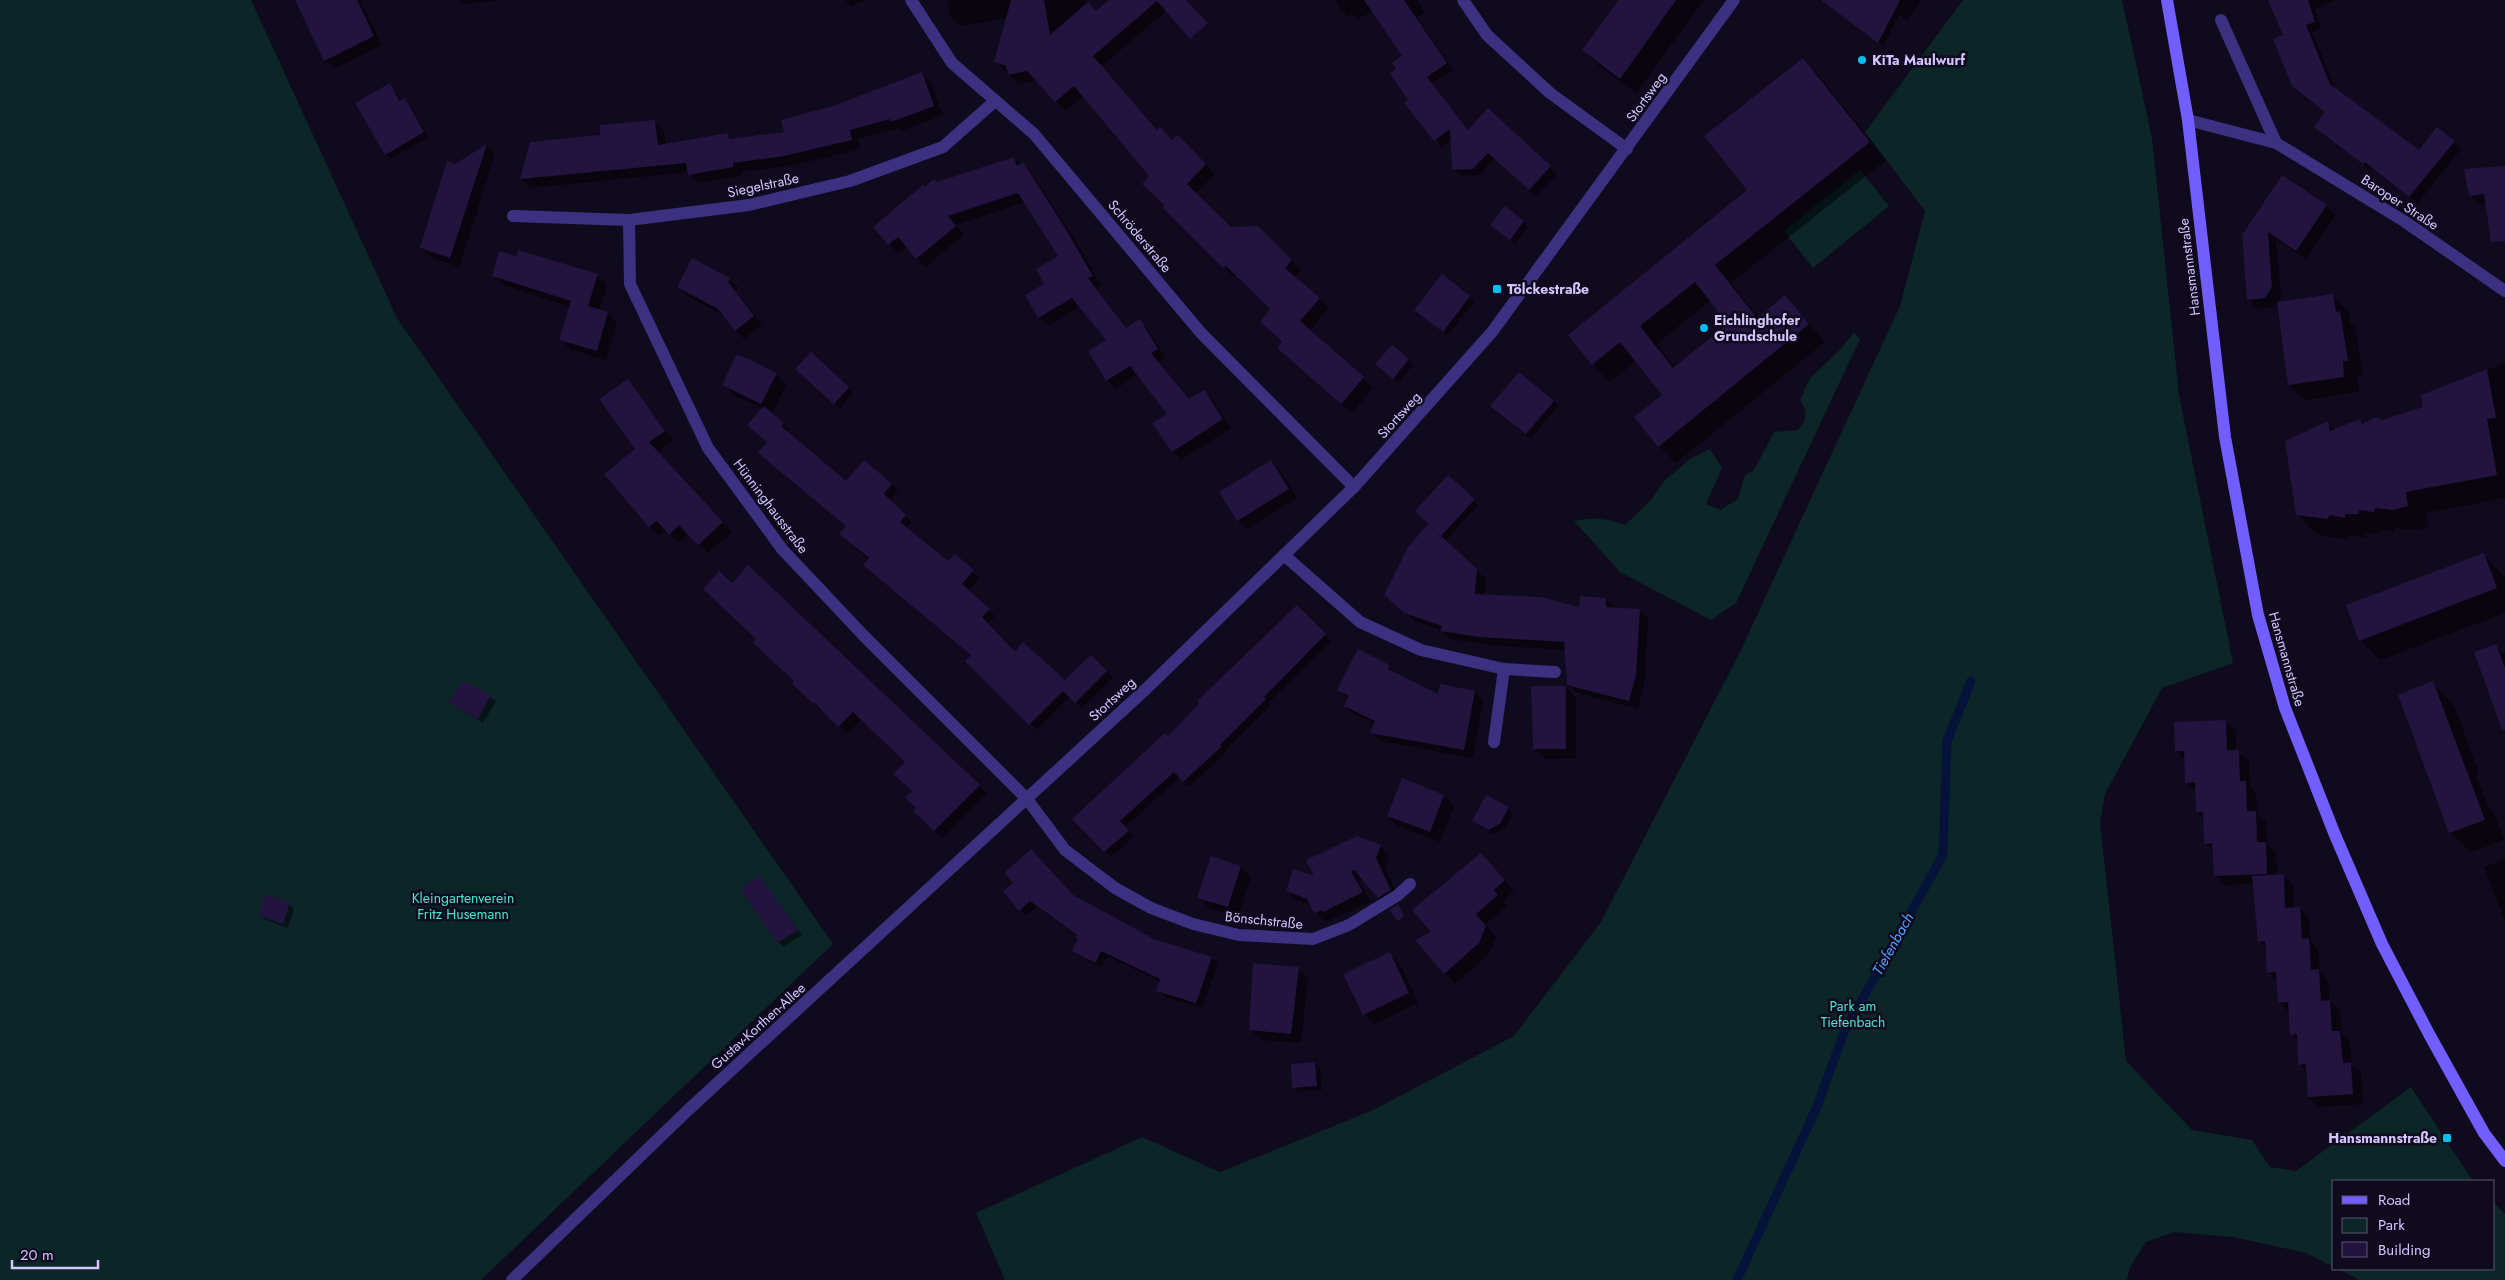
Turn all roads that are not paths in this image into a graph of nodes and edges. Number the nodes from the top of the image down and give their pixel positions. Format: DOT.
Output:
graph roads {
  1 [pos="911,0"];
  2 [pos="1463,0"];
  3 [pos="1734,0"];
  4 [pos="2167,0"];
  5 [pos="2221,20"];
  6 [pos="995,101"];
  7 [pos="2188,120"];
  8 [pos="2276,142"];
  9 [pos="1627,149"];
  10 [pos="513,216"];
  11 [pos="629,220"];
  12 [pos="2505,291"];
  13 [pos="1354,487"];
  14 [pos="1284,556"];
  15 [pos="1504,669"];
  16 [pos="1554,672"];
  17 [pos="1494,742"];
  18 [pos="1027,799"];
  19 [pos="1410,884"];
  20 [pos="2505,1161"];
  21 [pos="512,1280"];
  1 -- 6 [label="street, Schröderstraße"];
  2 -- 9 [label="street"];
  3 -- 9 [label="street, Stortsweg"];
  4 -- 7 [label="main road"];
  5 -- 8 [label="street"];
  6 -- 11 [label="street, Siegelstraße"];
  6 -- 13 [label="street, Schröderstraße"];
  7 -- 8 [label="street, Baroper Straße"];
  7 -- 20 [label="main road, Hansmannstraße"];
  8 -- 12 [label="street, Baroper Straße"];
  9 -- 13 [label="street, Stortsweg"];
  10 -- 11 [label="street, Siegelstraße"];
  11 -- 18 [label="street, Hünninghausstraße"];
  13 -- 14 [label="street, Stortsweg"];
  14 -- 15 [label="street"];
  14 -- 18 [label="street, Stortsweg"];
  15 -- 16 [label="street"];
  15 -- 17 [label="street"];
  18 -- 19 [label="street, Bönschstraße"];
  18 -- 21 [label="street, Gustav-Korthen-Allee"];
}
